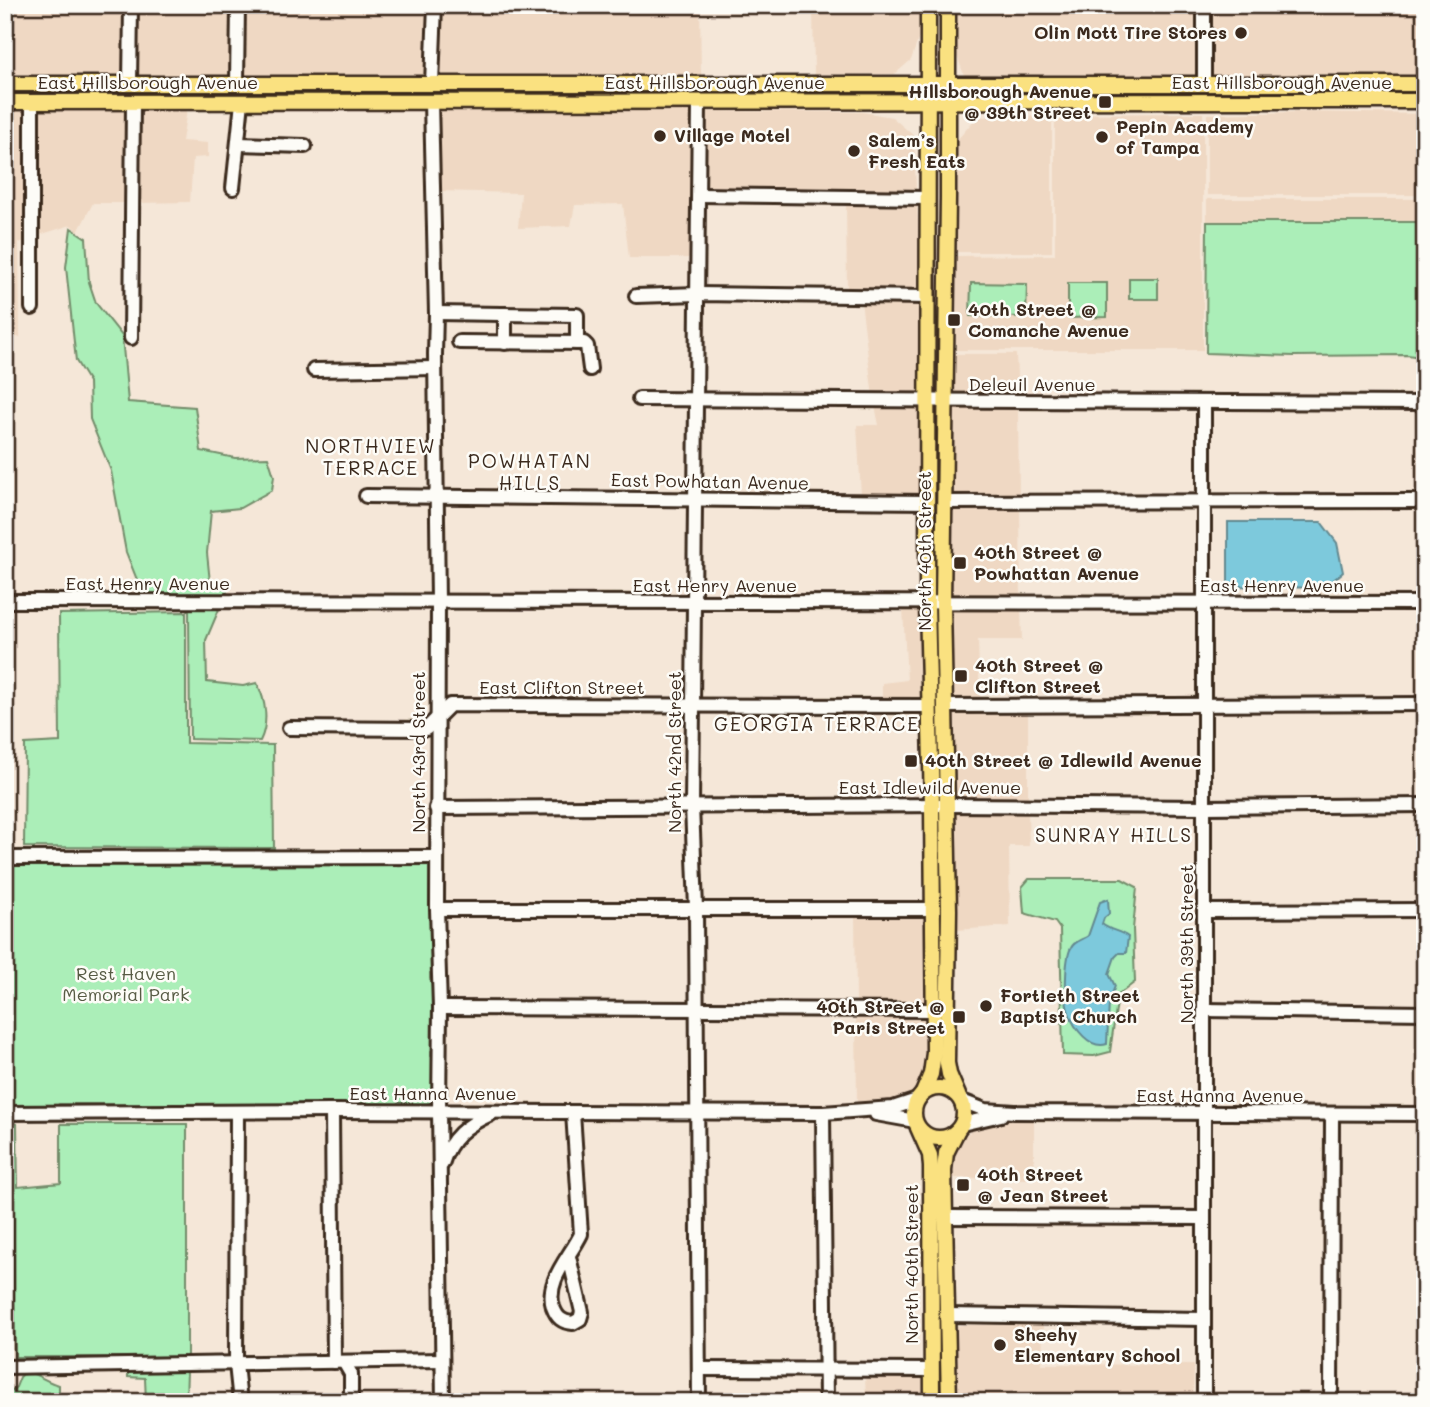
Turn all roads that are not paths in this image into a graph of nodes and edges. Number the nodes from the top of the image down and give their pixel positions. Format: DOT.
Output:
graph roads {
  1 [pos="131,5"];
  2 [pos="238,5"];
  3 [pos="435,5"];
  4 [pos="928,5"];
  5 [pos="948,5"];
  6 [pos="1204,5"];
  7 [pos="237,83"];
  8 [pos="6,84"];
  9 [pos="130,84"];
  10 [pos="432,84"];
  11 [pos="461,84"];
  12 [pos="928,84"];
  13 [pos="1204,84"];
  14 [pos="1425,84"];
  15 [pos="948,85"];
  16 [pos="1317,85"];
  17 [pos="1423,100"];
  18 [pos="1301,101"];
  19 [pos="5,102"];
  20 [pos="32,102"];
  21 [pos="133,102"];
  22 [pos="242,102"];
  23 [pos="404,102"];
  24 [pos="431,102"];
  25 [pos="699,102"];
  26 [pos="928,102"];
  27 [pos="948,103"];
  28 [pos="1170,103"];
  29 [pos="238,144"];
  30 [pos="305,146"];
  31 [pos="233,188"];
  32 [pos="699,195"];
  33 [pos="928,198"];
  34 [pos="698,294"];
  35 [pos="636,296"];
  36 [pos="928,297"];
  37 [pos="32,309"];
  38 [pos="436,313"];
  39 [pos="505,314"];
  40 [pos="131,338"];
  41 [pos="459,342"];
  42 [pos="505,343"];
  43 [pos="577,343"];
  44 [pos="435,369"];
  45 [pos="590,369"];
  46 [pos="314,370"];
  47 [pos="639,400"];
  48 [pos="697,400"];
  49 [pos="927,402"];
  50 [pos="945,402"];
  51 [pos="1204,403"];
  52 [pos="1425,403"];
  53 [pos="366,496"];
  54 [pos="437,496"];
  55 [pos="695,499"];
  56 [pos="1205,501"];
  57 [pos="1425,501"];
  58 [pos="928,502"];
  59 [pos="944,502"];
  60 [pos="5,601"];
  61 [pos="438,602"];
  62 [pos="693,603"];
  63 [pos="1425,603"];
  64 [pos="927,604"];
  65 [pos="943,604"];
  66 [pos="1205,604"];
  67 [pos="1425,704"];
  68 [pos="692,705"];
  69 [pos="1205,705"];
  70 [pos="929,706"];
  71 [pos="945,706"];
  72 [pos="436,718"];
  73 [pos="289,728"];
  74 [pos="932,805"];
  75 [pos="948,805"];
  76 [pos="1425,805"];
  77 [pos="692,806"];
  78 [pos="1206,807"];
  79 [pos="436,808"];
  80 [pos="437,857"];
  81 [pos="5,858"];
  82 [pos="696,908"];
  83 [pos="436,909"];
  84 [pos="933,909"];
  85 [pos="1425,910"];
  86 [pos="1205,911"];
  87 [pos="440,1008"];
  88 [pos="696,1010"];
  89 [pos="932,1010"];
  90 [pos="1204,1010"];
  91 [pos="1425,1013"];
  92 [pos="920,1096"];
  93 [pos="960,1098"];
  94 [pos="332,1111"];
  95 [pos="439,1111"];
  96 [pos="496,1112"];
  97 [pos="696,1112"];
  98 [pos="862,1112"];
  99 [pos="1015,1112"];
  100 [pos="5,1113"];
  101 [pos="237,1113"];
  102 [pos="573,1113"];
  103 [pos="823,1113"];
  104 [pos="1204,1114"];
  105 [pos="1425,1114"];
  106 [pos="1332,1115"];
  107 [pos="917,1125"];
  108 [pos="960,1127"];
  109 [pos="440,1175"];
  110 [pos="946,1217"];
  111 [pos="1203,1218"];
  112 [pos="569,1257"];
  113 [pos="931,1275"];
  114 [pos="947,1315"];
  115 [pos="1203,1319"];
  116 [pos="442,1360"];
  117 [pos="339,1362"];
  118 [pos="236,1364"];
  119 [pos="5,1367"];
  120 [pos="699,1369"];
  121 [pos="826,1370"];
  122 [pos="932,1370"];
  123 [pos="240,1402"];
  124 [pos="351,1402"];
  125 [pos="443,1402"];
  126 [pos="699,1402"];
  127 [pos="826,1402"];
  128 [pos="932,1402"];
  129 [pos="949,1402"];
  130 [pos="1204,1402"];
  131 [pos="1331,1402"];
  1 -- 9 [label="street"];
  2 -- 7 [label="street"];
  3 -- 10 [label="street"];
  4 -- 12 [label="main road, North 40th Street"];
  5 -- 15 [label="main road, North 40th Street"];
  6 -- 13 [label="street"];
  7 -- 9 [label="main road, East Hillsborough Avenue"];
  7 -- 10 [label="main road, East Hillsborough Avenue"];
  8 -- 9 [label="main road, East Hillsborough Avenue"];
  10 -- 11 [label="main road, East Hillsborough Avenue"];
  10 -- 23 [label="main road"];
  11 -- 12 [label="main road, East Hillsborough Avenue"];
  11 -- 24 [label="main road"];
  12 -- 15 [label="main road, East Hillsborough Avenue"];
  12 -- 26 [label="main road, North 40th Street"];
  13 -- 15 [label="main road, East Hillsborough Avenue"];
  13 -- 16 [label="main road, East Hillsborough Avenue"];
  13 -- 28 [label="main road"];
  14 -- 16 [label="main road, East Hillsborough Avenue"];
  15 -- 27 [label="main road, North 40th Street"];
  16 -- 18 [label="main road"];
  17 -- 18 [label="main road, East Hillsborough Avenue"];
  18 -- 28 [label="main road, East Hillsborough Avenue"];
  19 -- 20 [label="main road, East Hillsborough Avenue"];
  20 -- 21 [label="main road, East Hillsborough Avenue"];
  20 -- 37 [label="street"];
  21 -- 22 [label="main road, East Hillsborough Avenue"];
  21 -- 40 [label="street"];
  22 -- 23 [label="main road, East Hillsborough Avenue"];
  22 -- 29 [label="street"];
  23 -- 24 [label="main road, East Hillsborough Avenue"];
  24 -- 25 [label="main road, East Hillsborough Avenue"];
  24 -- 38 [label="street, North 43rd Street"];
  25 -- 26 [label="main road, East Hillsborough Avenue"];
  25 -- 32 [label="street, North 42nd Street"];
  26 -- 27 [label="main road, East Hillsborough Avenue"];
  26 -- 33 [label="main road, North 40th Street"];
  27 -- 28 [label="main road, East Hillsborough Avenue"];
  27 -- 50 [label="main road, North 40th Street"];
  29 -- 30 [label="street"];
  29 -- 31 [label="street"];
  32 -- 33 [label="street"];
  32 -- 34 [label="street, North 42nd Street"];
  33 -- 36 [label="main road, North 40th Street"];
  34 -- 35 [label="street"];
  34 -- 36 [label="street"];
  34 -- 48 [label="street, North 42nd Street"];
  36 -- 49 [label="main road, North 40th Street"];
  38 -- 39 [label="street"];
  38 -- 44 [label="street, North 43rd Street"];
  39 -- 42 [label="street"];
  39 -- 43 [label="street"];
  41 -- 42 [label="street"];
  42 -- 43 [label="street"];
  43 -- 45 [label="street"];
  44 -- 46 [label="street"];
  44 -- 54 [label="street, North 43rd Street"];
  47 -- 48 [label="street, Deleuil Avenue"];
  48 -- 49 [label="street, Deleuil Avenue"];
  48 -- 55 [label="street, North 42nd Street"];
  49 -- 50 [label="street, Deleuil Avenue"];
  49 -- 58 [label="main road, North 40th Street"];
  50 -- 51 [label="street, Deleuil Avenue"];
  50 -- 59 [label="main road, North 40th Street"];
  51 -- 52 [label="street, Deleuil Avenue"];
  51 -- 56 [label="street, North 39th Street"];
  53 -- 54 [label="street, East Powhatan Avenue"];
  54 -- 55 [label="street, East Powhatan Avenue"];
  54 -- 61 [label="street, North 43rd Street"];
  55 -- 58 [label="street, East Powhatan Avenue"];
  55 -- 62 [label="street, North 42nd Street"];
  56 -- 57 [label="street"];
  56 -- 59 [label="street"];
  56 -- 66 [label="street, North 39th Street"];
  58 -- 64 [label="main road, North 40th Street"];
  59 -- 65 [label="main road, North 40th Street"];
  60 -- 61 [label="street, East Henry Avenue"];
  61 -- 62 [label="street, East Henry Avenue"];
  61 -- 72 [label="street, North 43rd Street"];
  62 -- 64 [label="street, East Henry Avenue"];
  62 -- 68 [label="street, North 42nd Street"];
  63 -- 66 [label="street, East Henry Avenue"];
  64 -- 65 [label="street, East Henry Avenue"];
  64 -- 70 [label="main road, North 40th Street"];
  65 -- 66 [label="street, East Henry Avenue"];
  65 -- 71 [label="main road, North 40th Street"];
  66 -- 69 [label="street, North 39th Street"];
  67 -- 69 [label="street"];
  68 -- 70 [label="street, East Clifton Street"];
  68 -- 72 [label="street, East Clifton Street"];
  68 -- 77 [label="street, North 42nd Street"];
  69 -- 71 [label="street"];
  69 -- 78 [label="street, North 39th Street"];
  70 -- 74 [label="main road, North 40th Street"];
  71 -- 75 [label="main road, North 40th Street"];
  72 -- 73 [label="street, East Clifton Street"];
  72 -- 79 [label="street, North 43rd Street"];
  74 -- 75 [label="street, East Idlewild Avenue"];
  74 -- 77 [label="street, East Idlewild Avenue"];
  74 -- 84 [label="main road, North 40th Street"];
  75 -- 78 [label="street, East Idlewild Avenue"];
  75 -- 93 [label="main road, North 40th Street"];
  76 -- 78 [label="street, East Idlewild Avenue"];
  77 -- 79 [label="street, East Idlewild Avenue"];
  77 -- 82 [label="street, North 42nd Street"];
  78 -- 86 [label="street, North 39th Street"];
  79 -- 80 [label="street, North 43rd Street"];
  80 -- 81 [label="street"];
  80 -- 83 [label="street, North 43rd Street"];
  82 -- 83 [label="street"];
  82 -- 84 [label="street"];
  82 -- 88 [label="street, North 42nd Street"];
  83 -- 87 [label="street, North 43rd Street"];
  84 -- 89 [label="main road, North 40th Street"];
  85 -- 86 [label="street"];
  86 -- 90 [label="street, North 39th Street"];
  87 -- 88 [label="street"];
  87 -- 95 [label="street, North 43rd Street"];
  88 -- 89 [label="street"];
  88 -- 97 [label="street, North 42nd Street"];
  89 -- 92 [label="main road, North 40th Street"];
  90 -- 91 [label="street"];
  90 -- 104 [label="street, North 39th Street"];
  92 -- 93 [label="main road"];
  92 -- 98 [label="street, East Hanna Avenue"];
  92 -- 107 [label="main road"];
  93 -- 99 [label="street, East Hanna Avenue"];
  93 -- 108 [label="main road"];
  94 -- 95 [label="street, East Hanna Avenue"];
  94 -- 101 [label="street, East Hanna Avenue"];
  94 -- 117 [label="street"];
  95 -- 96 [label="street, East Hanna Avenue"];
  95 -- 109 [label="street, North 43rd Street"];
  96 -- 102 [label="street, East Hanna Avenue"];
  96 -- 109 [label="street"];
  97 -- 102 [label="street, East Hanna Avenue"];
  97 -- 103 [label="street, East Hanna Avenue"];
  97 -- 120 [label="street, North 42nd Street"];
  98 -- 103 [label="street, East Hanna Avenue"];
  98 -- 107 [label="street, East Hanna Avenue"];
  99 -- 104 [label="street, East Hanna Avenue"];
  99 -- 108 [label="street, East Hanna Avenue"];
  100 -- 101 [label="street, East Hanna Avenue"];
  101 -- 118 [label="street"];
  102 -- 112 [label="street"];
  103 -- 121 [label="street"];
  104 -- 106 [label="street, East Hanna Avenue"];
  104 -- 111 [label="street, North 39th Street"];
  105 -- 106 [label="street, East Hanna Avenue"];
  106 -- 131 [label="street"];
  107 -- 108 [label="main road"];
  107 -- 113 [label="main road, North 40th Street"];
  108 -- 110 [label="main road, North 40th Street"];
  109 -- 116 [label="street, North 43rd Street"];
  110 -- 111 [label="street"];
  110 -- 114 [label="main road, North 40th Street"];
  111 -- 115 [label="street, North 39th Street"];
  112 -- 112 [label="street"];
  113 -- 114 [label="main road"];
  113 -- 122 [label="main road, North 40th Street"];
  114 -- 115 [label="street"];
  114 -- 129 [label="main road, North 40th Street"];
  115 -- 130 [label="street, North 39th Street"];
  116 -- 117 [label="street"];
  116 -- 125 [label="street, North 43rd Street"];
  117 -- 118 [label="street"];
  117 -- 124 [label="street"];
  118 -- 119 [label="street"];
  118 -- 123 [label="street"];
  120 -- 121 [label="street"];
  120 -- 126 [label="street, North 42nd Street"];
  121 -- 122 [label="street"];
  121 -- 127 [label="street"];
  122 -- 128 [label="main road, North 40th Street"];
}
